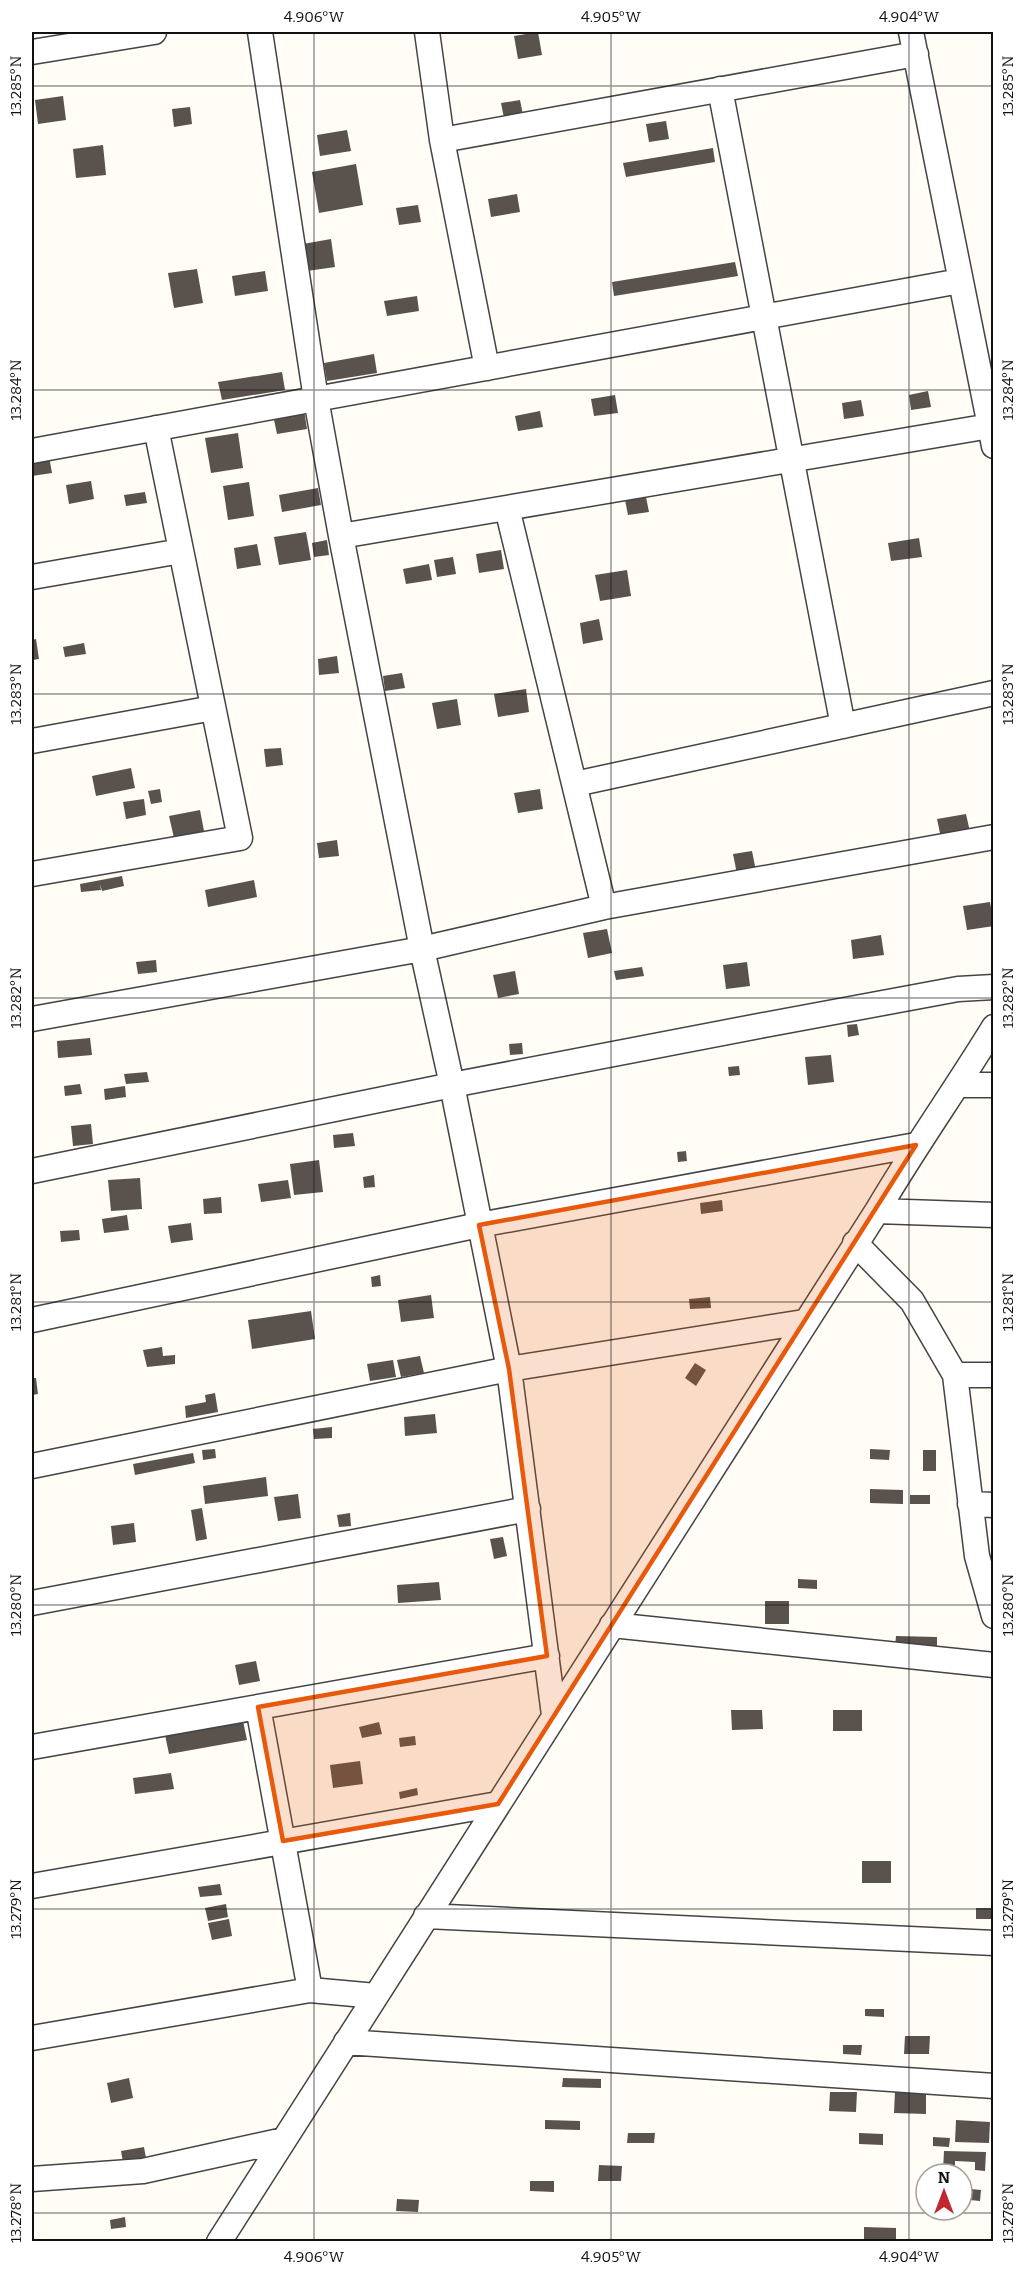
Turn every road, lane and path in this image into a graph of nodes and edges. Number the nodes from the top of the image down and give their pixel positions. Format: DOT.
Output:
graph roads {
  1 [pos="154,32"];
  2 [pos="260,32"];
  3 [pos="427,32"];
  4 [pos="914,43"];
  5 [pos="32,52"];
  6 [pos="720,89"];
  7 [pos="442,140"];
  8 [pos="960,281"];
  9 [pos="764,317"];
  10 [pos="488,368"];
  11 [pos="316,399"];
  12 [pos="156,428"];
  13 [pos="992,436"];
  14 [pos="32,451"];
  15 [pos="792,461"];
  16 [pos="507,508"];
  17 [pos="341,536"];
  18 [pos="181,551"];
  19 [pos="32,577"];
  20 [pos="993,693"];
  21 [pos="213,708"];
  22 [pos="843,726"];
  23 [pos="32,741"];
  24 [pos="575,784"];
  25 [pos="993,837"];
  26 [pos="32,874"];
  27 [pos="603,907"];
  28 [pos="422,949"];
  29 [pos="993,987"];
  30 [pos="32,1019"];
  31 [pos="993,1027"];
  32 [pos="452,1085"];
  33 [pos="958,1085"];
  34 [pos="993,1085"];
  35 [pos="916,1145"];
  36 [pos="32,1171"];
  37 [pos="877,1211"];
  38 [pos="993,1215"];
  39 [pos="479,1225"];
  40 [pos="855,1243"];
  41 [pos="32,1320"];
  42 [pos="804,1323"];
  43 [pos="510,1369"];
  44 [pos="955,1375"];
  45 [pos="993,1375"];
  46 [pos="32,1466"];
  47 [pos="982,1504"];
  48 [pos="528,1509"];
  49 [pos="32,1604"];
  50 [pos="993,1616"];
  51 [pos="612,1625"];
  52 [pos="547,1656"];
  53 [pos="993,1665"];
  54 [pos="258,1707"];
  55 [pos="554,1715"];
  56 [pos="32,1747"];
  57 [pos="498,1804"];
  58 [pos="283,1841"];
  59 [pos="32,1886"];
  60 [pos="426,1916"];
  61 [pos="993,1944"];
  62 [pos="310,1990"];
  63 [pos="376,1996"];
  64 [pos="32,2038"];
  65 [pos="346,2042"];
  66 [pos="993,2086"];
  67 [pos="284,2140"];
  68 [pos="32,2179"];
  69 [pos="219,2241"];
  1 -- 5 [label="street"];
  2 -- 11 [label="street"];
  3 -- 7 [label="street"];
  4 -- 6 [label="street"];
  4 -- 8 [label="street"];
  6 -- 7 [label="street"];
  6 -- 9 [label="street"];
  7 -- 10 [label="street"];
  8 -- 9 [label="street"];
  8 -- 13 [label="street"];
  9 -- 10 [label="street"];
  9 -- 15 [label="street"];
  10 -- 11 [label="street"];
  11 -- 12 [label="street"];
  11 -- 17 [label="street"];
  12 -- 14 [label="street"];
  12 -- 18 [label="street"];
  13 -- 15 [label="street"];
  15 -- 16 [label="street"];
  15 -- 22 [label="street"];
  16 -- 17 [label="street"];
  16 -- 24 [label="street"];
  17 -- 28 [label="street"];
  18 -- 19 [label="street"];
  18 -- 21 [label="street"];
  20 -- 22 [label="street"];
  21 -- 23 [label="street"];
  21 -- 26 [label="street"];
  22 -- 24 [label="street"];
  24 -- 27 [label="street"];
  25 -- 27 [label="street"];
  27 -- 28 [label="street"];
  28 -- 30 [label="street"];
  28 -- 32 [label="street"];
  29 -- 32 [label="street"];
  31 -- 33 [label="street"];
  32 -- 36 [label="street"];
  32 -- 39 [label="street"];
  33 -- 34 [label="street"];
  33 -- 35 [label="street"];
  35 -- 37 [label="street"];
  35 -- 39 [label="street"];
  37 -- 38 [label="street"];
  37 -- 40 [label="street"];
  39 -- 41 [label="street"];
  39 -- 43 [label="street"];
  40 -- 42 [label="street"];
  40 -- 44 [label="street"];
  42 -- 43 [label="street"];
  42 -- 51 [label="street"];
  43 -- 46 [label="street"];
  43 -- 48 [label="street"];
  44 -- 45 [label="street"];
  44 -- 47 [label="street"];
  47 -- 50 [label="street"];
  48 -- 49 [label="street"];
  48 -- 52 [label="street"];
  51 -- 53 [label="street"];
  51 -- 55 [label="street"];
  52 -- 54 [label="street"];
  52 -- 55 [label="street"];
  54 -- 56 [label="street"];
  54 -- 58 [label="street"];
  55 -- 57 [label="street"];
  57 -- 58 [label="street"];
  57 -- 60 [label="street"];
  58 -- 59 [label="street"];
  58 -- 62 [label="street"];
  60 -- 61 [label="street"];
  60 -- 63 [label="street"];
  62 -- 63 [label="street"];
  62 -- 64 [label="street"];
  63 -- 65 [label="street"];
  65 -- 66 [label="street"];
  65 -- 67 [label="street"];
  67 -- 68 [label="street"];
  67 -- 69 [label="street"];
}
